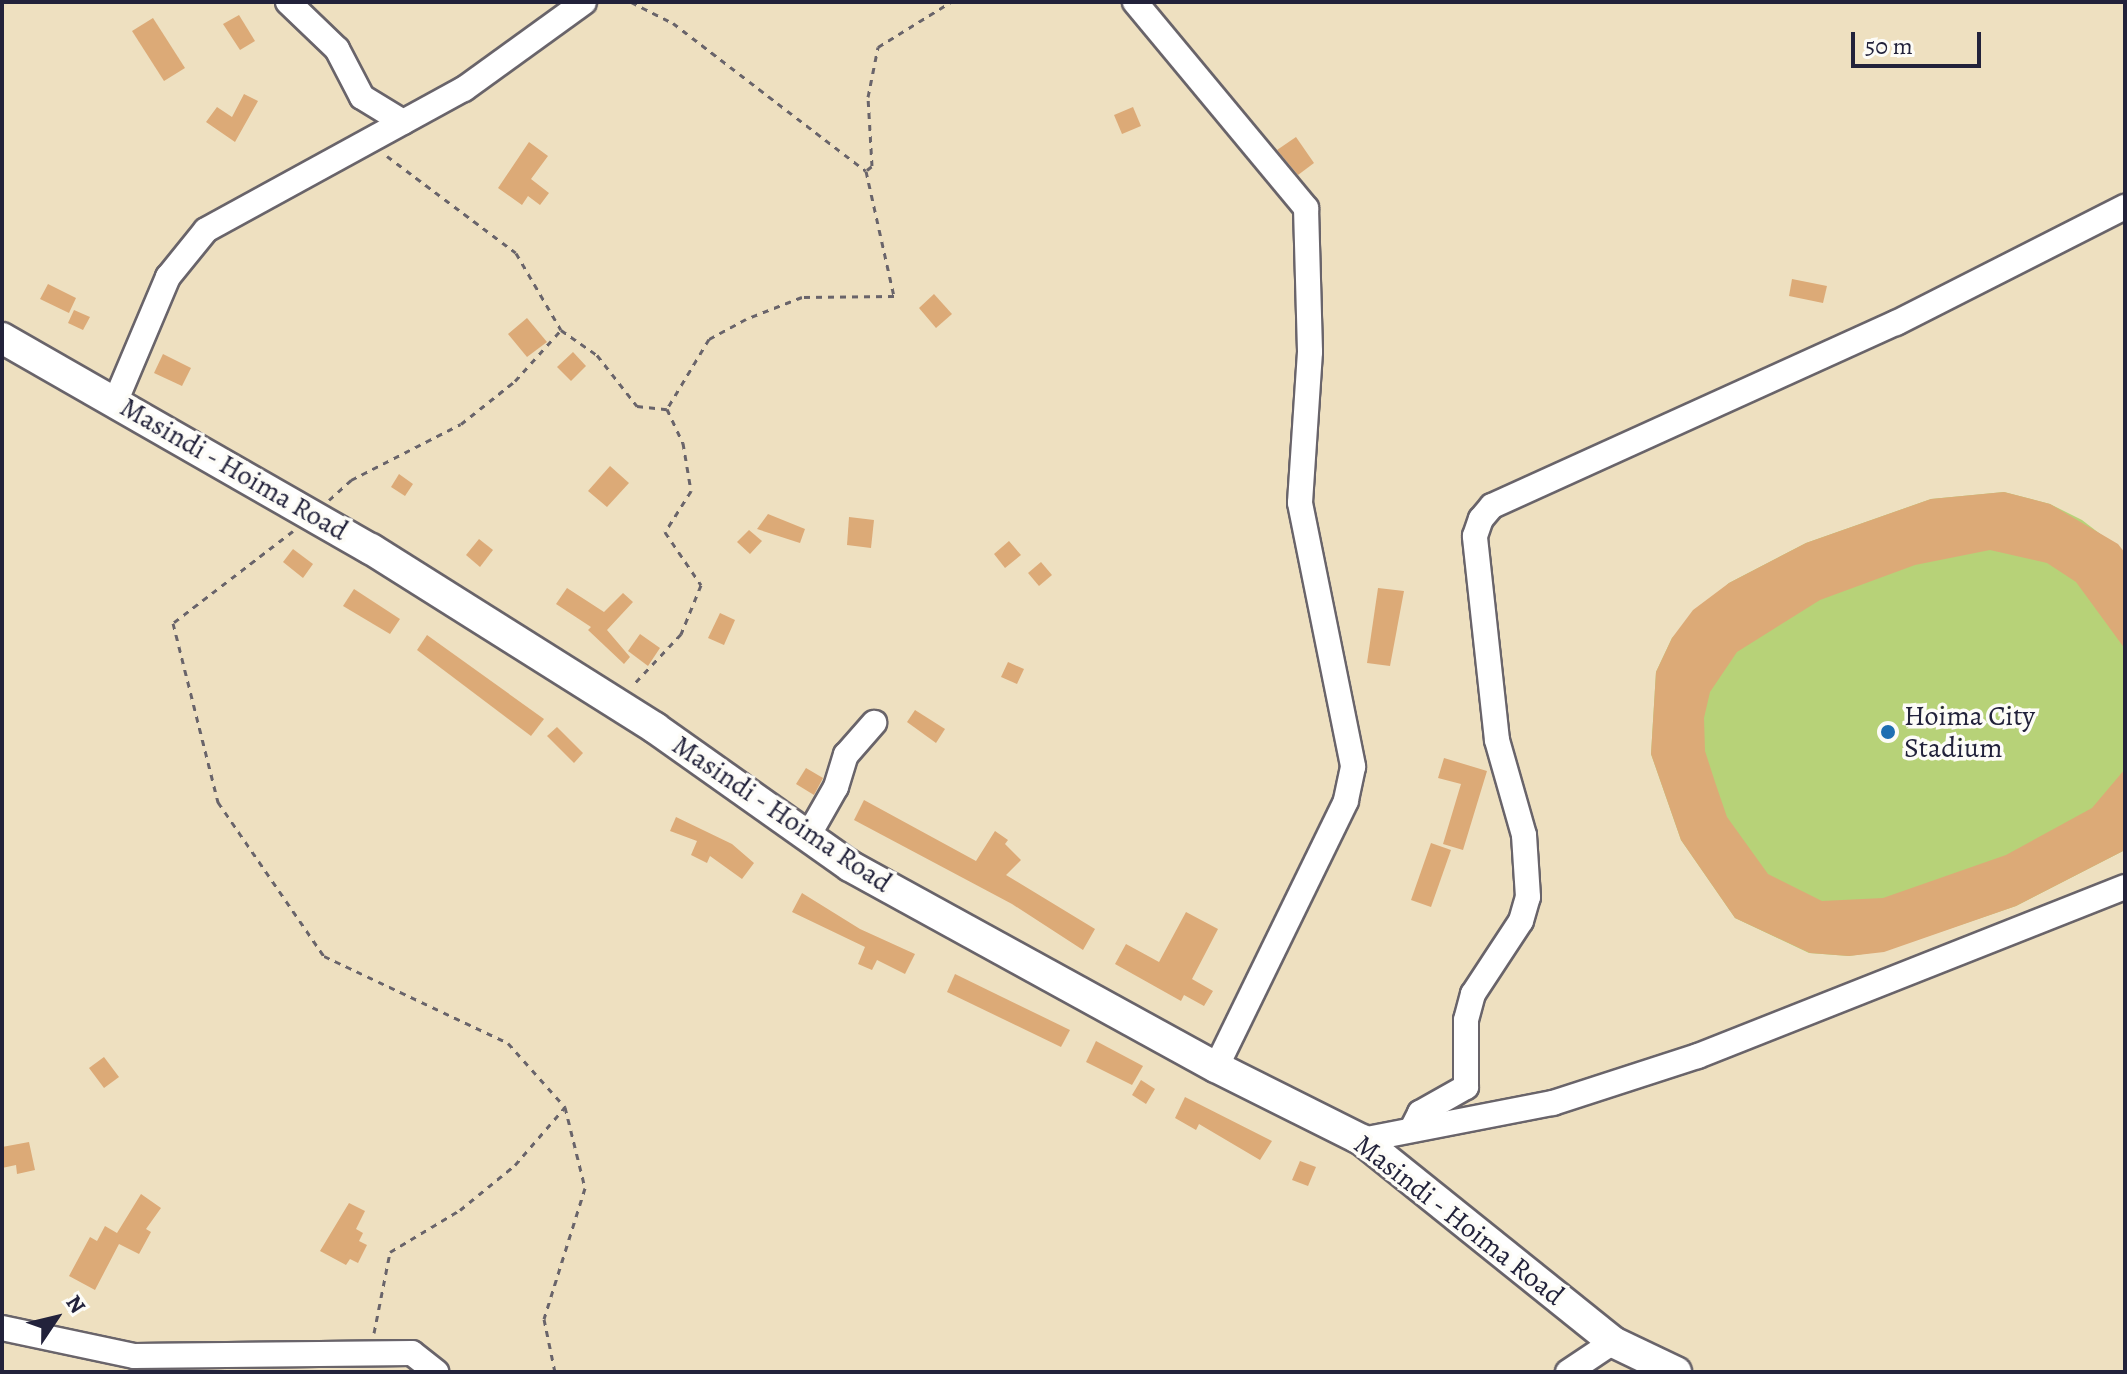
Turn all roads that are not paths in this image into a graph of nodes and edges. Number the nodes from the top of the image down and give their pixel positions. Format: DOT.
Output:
graph roads {
  1 [pos="288,2"];
  2 [pos="584,2"];
  3 [pos="1135,2"];
  4 [pos="403,122"];
  5 [pos="2125,207"];
  6 [pos="2,338"];
  7 [pos="116,400"];
  8 [pos="874,723"];
  9 [pos="808,836"];
  10 [pos="2125,887"];
  11 [pos="1216,1067"];
  12 [pos="1413,1127"];
  13 [pos="1362,1140"];
  14 [pos="2,1328"];
  15 [pos="1613,1342"];
  16 [pos="436,1372"];
  17 [pos="1568,1372"];
  18 [pos="1676,1372"];
  1 -- 4 [label="street"];
  2 -- 4 [label="street"];
  3 -- 11 [label="street"];
  4 -- 7 [label="street"];
  5 -- 12 [label="street"];
  6 -- 7 [label="main road, Masindi - Hoima Road"];
  7 -- 9 [label="main road, Masindi - Hoima Road"];
  8 -- 9 [label="street"];
  9 -- 11 [label="main road, Masindi - Hoima Road"];
  10 -- 12 [label="street"];
  11 -- 13 [label="main road, Masindi - Hoima Road"];
  12 -- 13 [label="street"];
  13 -- 15 [label="main road, Masindi - Hoima Road"];
  14 -- 16 [label="street"];
  15 -- 17 [label="street"];
  15 -- 18 [label="main road, Masindi - Hoima Road"];
}
